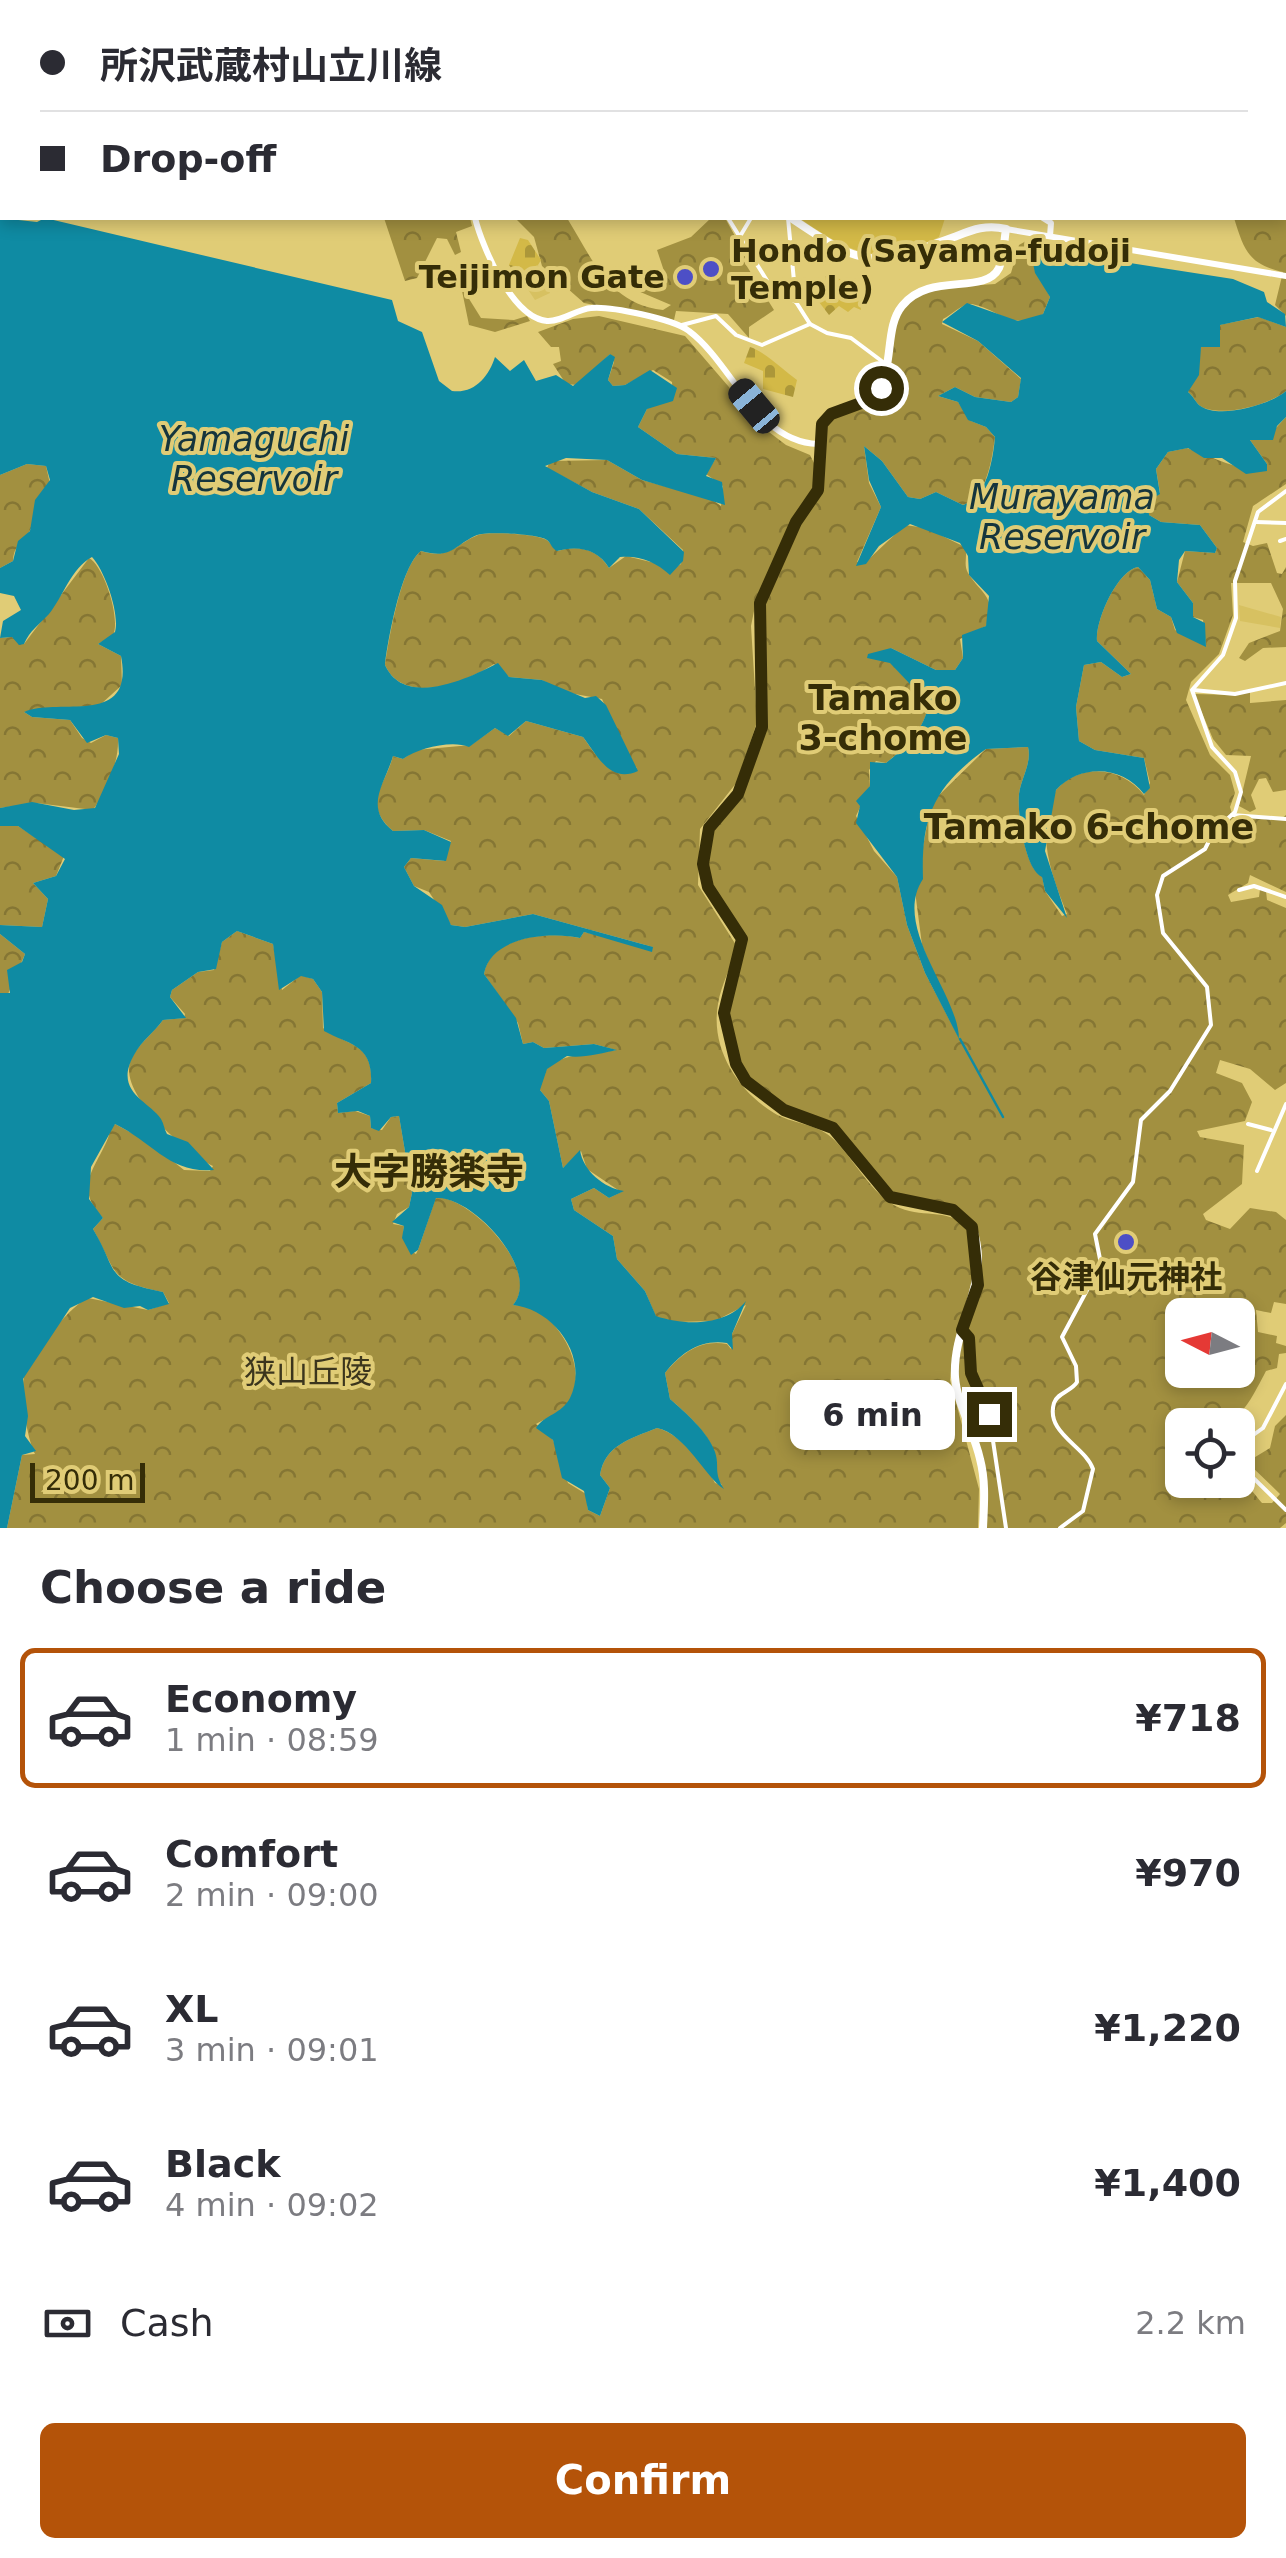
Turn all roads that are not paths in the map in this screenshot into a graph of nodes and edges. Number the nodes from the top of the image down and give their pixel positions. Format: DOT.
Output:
graph roads {
  1 [pos="475,220"];
  2 [pos="729,220"];
  3 [pos="751,220"];
  4 [pos="789,220"];
  5 [pos="792,220"];
  6 [pos="1046,220"];
  7 [pos="1002,231"];
  8 [pos="1050,236"];
  9 [pos="739,238"];
  10 [pos="1286,276"];
  11 [pos="796,302"];
  12 [pos="810,324"];
  13 [pos="681,326"];
  14 [pos="890,366"];
  15 [pos="818,444"];
  16 [pos="1286,492"];
  17 [pos="1255,522"];
  18 [pos="1286,522"];
  19 [pos="1286,683"];
  20 [pos="1192,690"];
  21 [pos="1232,815"];
  22 [pos="1286,819"];
  23 [pos="1239,890"];
  24 [pos="1286,897"];
  25 [pos="1286,1104"];
  26 [pos="1248,1124"];
  27 [pos="1271,1130"];
  28 [pos="1257,1171"];
  29 [pos="962,1330"];
  30 [pos="1286,1384"];
  31 [pos="1255,1434"];
  32 [pos="1255,1480"];
  33 [pos="1286,1510"];
  34 [pos="983,1528"];
  35 [pos="1006,1528"];
  36 [pos="1060,1528"];
  1 -- 13 [label="street"];
  2 -- 9 [label="street"];
  3 -- 9 [label="street"];
  4 -- 11 [label="street"];
  5 -- 7 [label="main road"];
  6 -- 8 [label="street"];
  7 -- 8 [label="street"];
  7 -- 14 [label="main road"];
  8 -- 10 [label="street"];
  9 -- 11 [label="street"];
  11 -- 12 [label="street"];
  12 -- 13 [label="street"];
  12 -- 14 [label="street"];
  13 -- 15 [label="street"];
  14 -- 15 [label="main road"];
  15 -- 29 [label="main road"];
  16 -- 17 [label="street"];
  17 -- 18 [label="street"];
  17 -- 20 [label="street"];
  19 -- 20 [label="street"];
  20 -- 21 [label="street"];
  21 -- 22 [label="street"];
  21 -- 36 [label="street"];
  23 -- 24 [label="street"];
  25 -- 27 [label="street"];
  26 -- 27 [label="street"];
  27 -- 28 [label="street"];
  29 -- 34 [label="main road"];
  29 -- 35 [label="street"];
  30 -- 31 [label="street"];
  32 -- 33 [label="street"];
}
